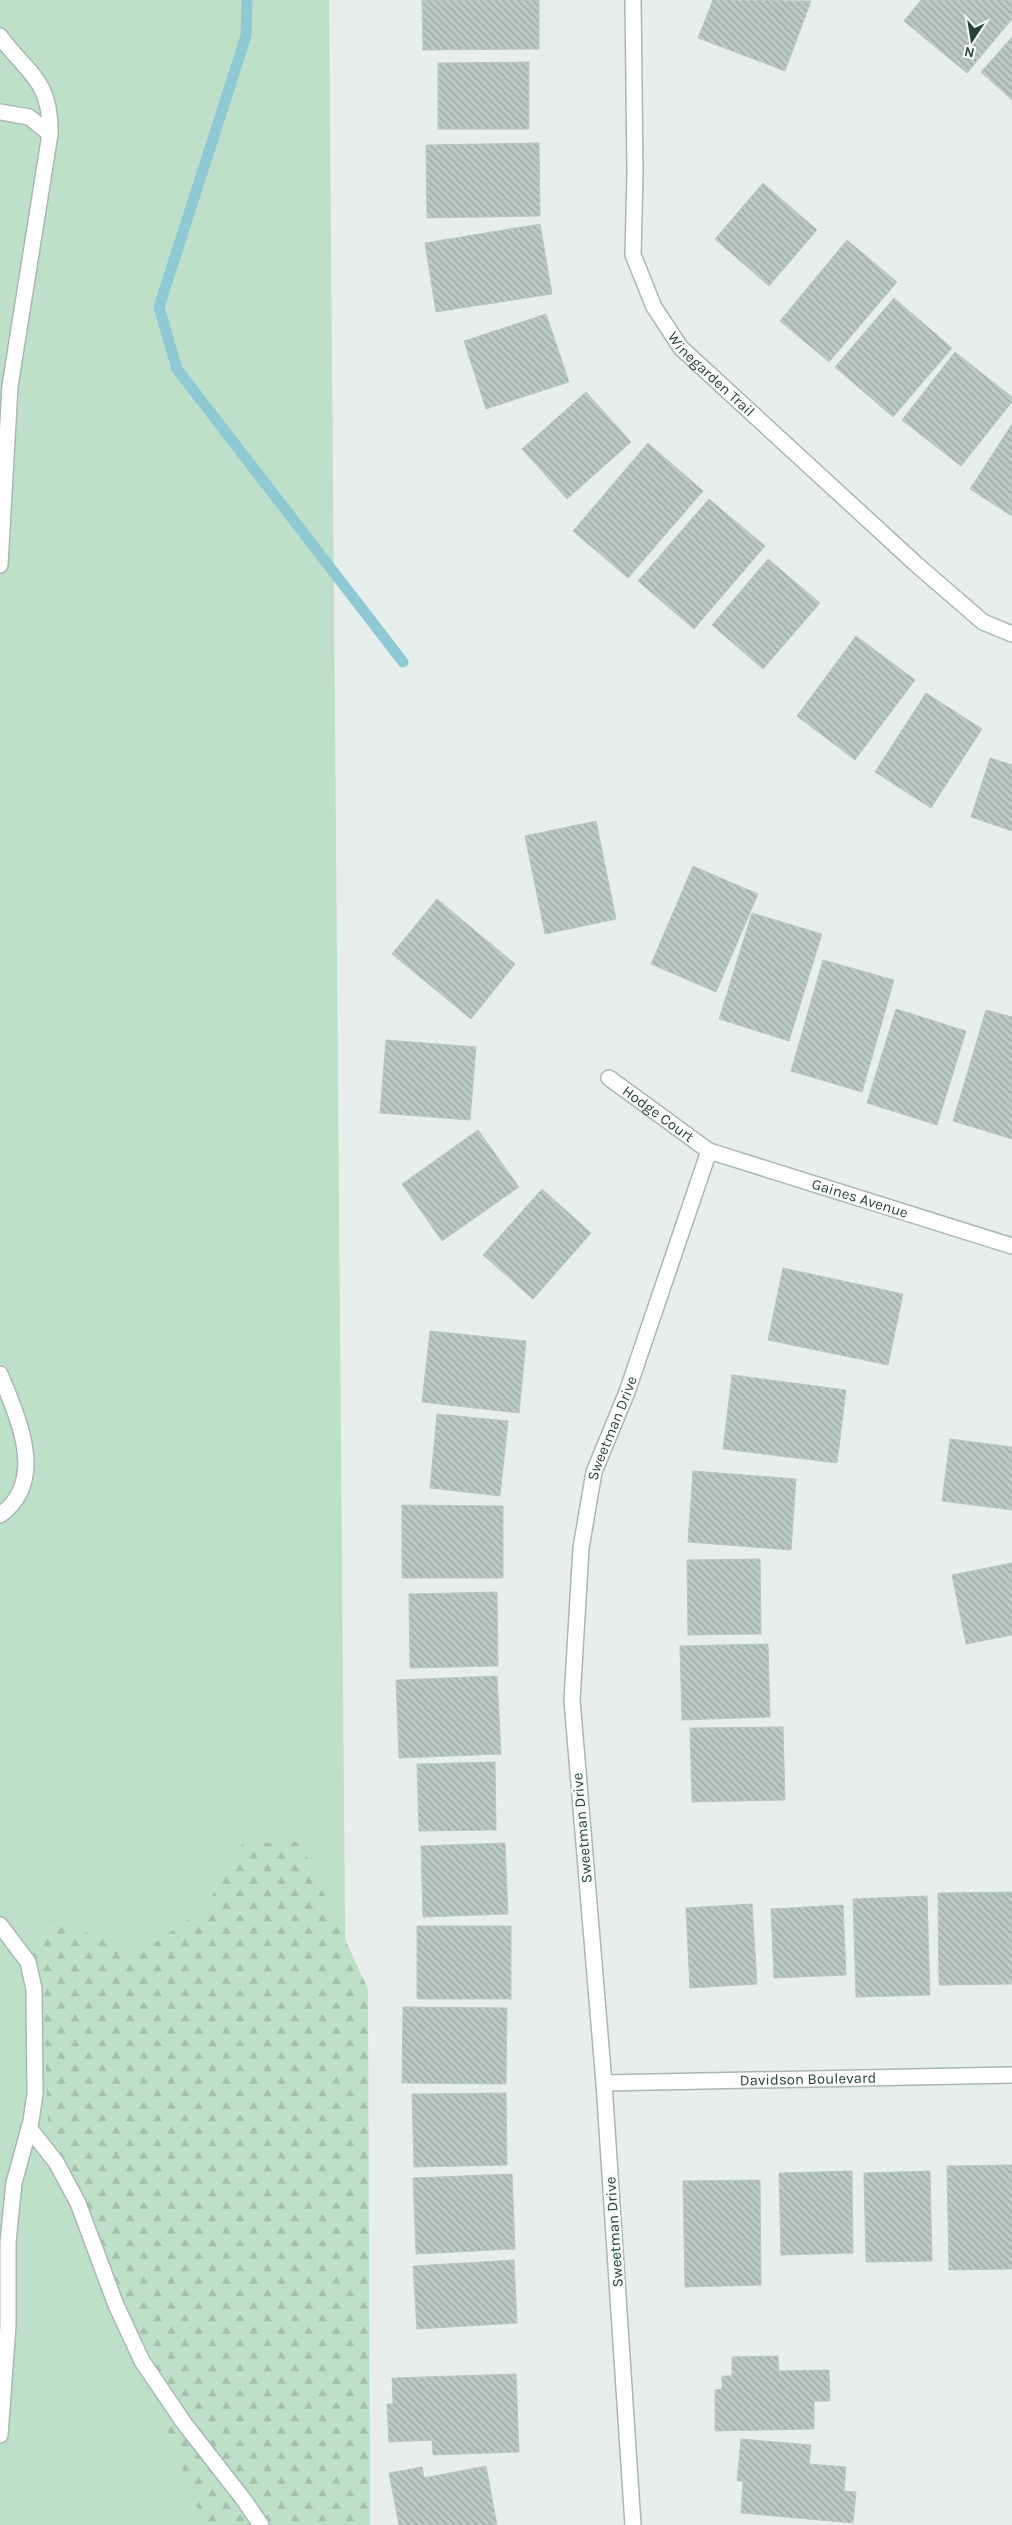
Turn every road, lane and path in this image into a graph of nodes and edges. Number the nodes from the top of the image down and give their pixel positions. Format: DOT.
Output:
graph roads {
  1 [pos="633,0"];
  2 [pos="0,36"];
  3 [pos="0,112"];
  4 [pos="50,134"];
  5 [pos="0,565"];
  6 [pos="1012,634"];
  7 [pos="609,1078"];
  8 [pos="709,1150"];
  9 [pos="1012,1246"];
  10 [pos="0,1374"];
  11 [pos="0,1515"];
  12 [pos="0,1925"];
  13 [pos="1012,2075"];
  14 [pos="604,2084"];
  15 [pos="29,2128"];
  16 [pos="0,2435"];
  17 [pos="261,2525"];
  18 [pos="633,2525"];
  1 -- 6 [label="street, Winegarden Trail"];
  2 -- 4 [label="street"];
  3 -- 4 [label="street"];
  4 -- 5 [label="street"];
  7 -- 8 [label="street, Hodge Court"];
  8 -- 9 [label="street, Gaines Avenue"];
  8 -- 14 [label="street, Sweetman Drive"];
  10 -- 11 [label="street"];
  12 -- 15 [label="street"];
  13 -- 14 [label="street, Davidson Boulevard"];
  14 -- 18 [label="street, Sweetman Drive"];
  15 -- 16 [label="street"];
  15 -- 17 [label="street"];
}
